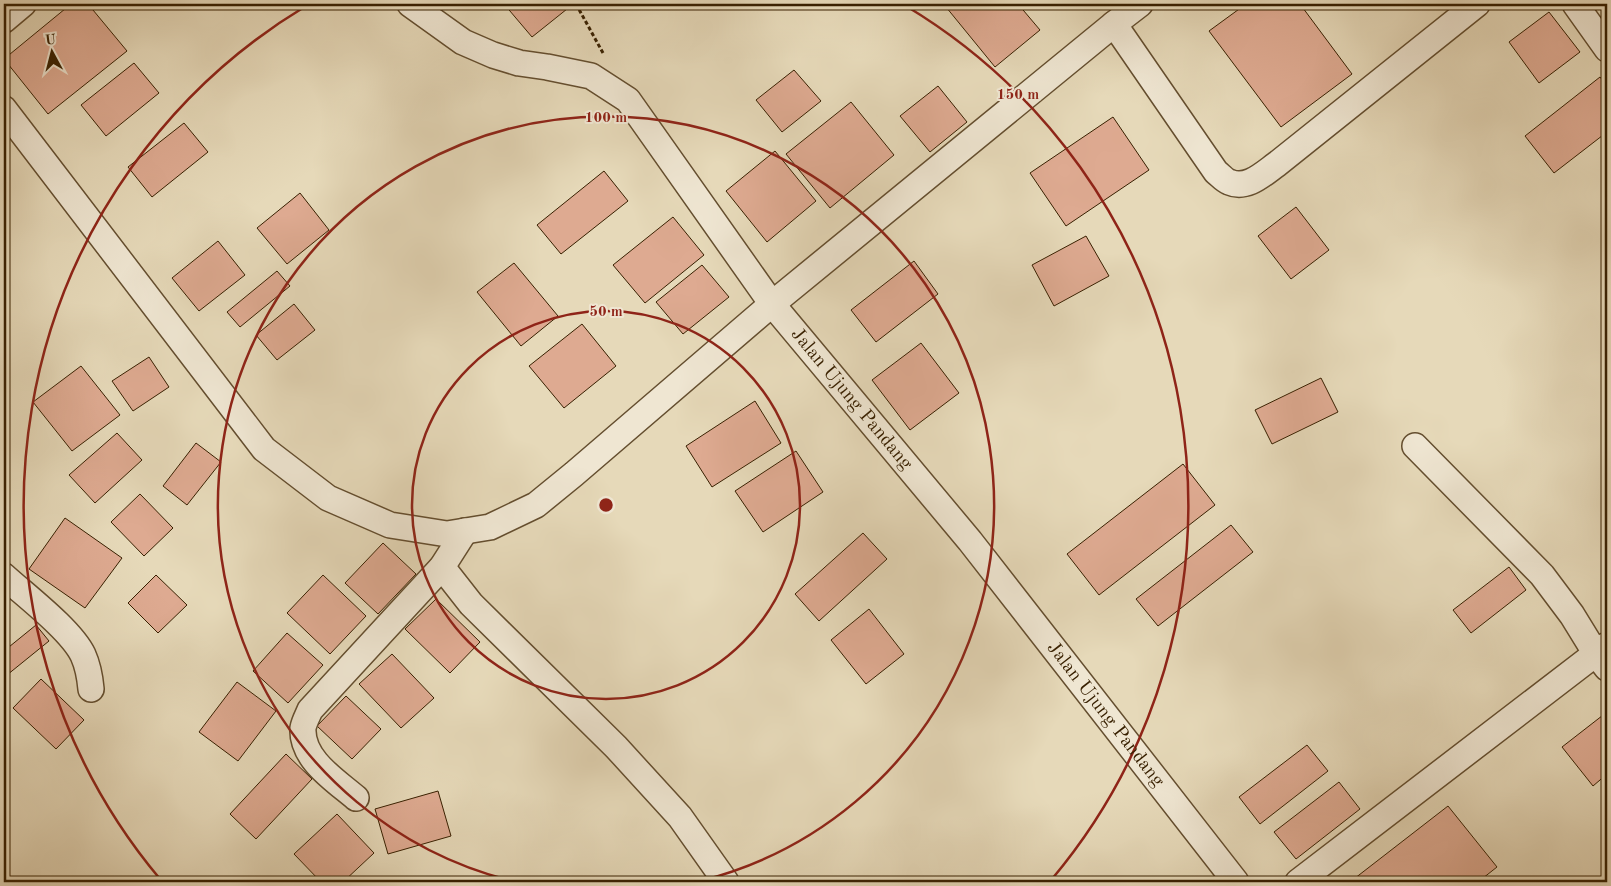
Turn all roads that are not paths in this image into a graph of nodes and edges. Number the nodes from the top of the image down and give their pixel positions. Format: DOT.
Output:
graph roads {
  1 [pos="23,4"];
  2 [pos="410,4"];
  3 [pos="1140,4"];
  4 [pos="1477,4"];
  5 [pos="1575,4"];
  6 [pos="4,20"];
  7 [pos="1114,24"];
  8 [pos="1607,48"];
  9 [pos="4,109"];
  10 [pos="772,304"];
  11 [pos="1415,446"];
  12 [pos="465,531"];
  13 [pos="442,567"];
  14 [pos="4,576"];
  15 [pos="1603,656"];
  16 [pos="91,689"];
  17 [pos="356,798"];
  18 [pos="726,882"];
  19 [pos="1236,882"];
  20 [pos="1298,882"];
  1 -- 6 [label="street"];
  2 -- 10 [label="street, Jalan Ujung Pandang"];
  3 -- 7 [label="street"];
  4 -- 7 [label="street"];
  5 -- 8 [label="street"];
  7 -- 10 [label="street"];
  9 -- 12 [label="street"];
  10 -- 12 [label="street"];
  10 -- 19 [label="street, Jalan Ujung Pandang"];
  11 -- 15 [label="street"];
  12 -- 13 [label="street"];
  13 -- 17 [label="street"];
  13 -- 18 [label="street"];
  14 -- 16 [label="street"];
  15 -- 20 [label="street"];
}
